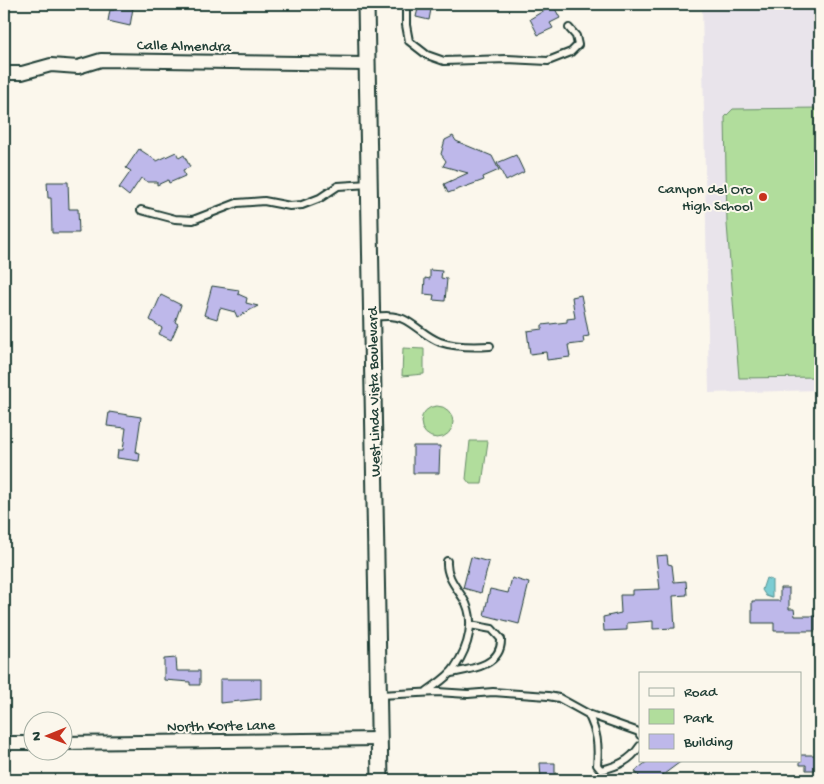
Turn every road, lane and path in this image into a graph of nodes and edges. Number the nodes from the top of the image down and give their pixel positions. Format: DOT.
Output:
graph roads {
  1 [pos="366,4"];
  2 [pos="406,4"];
  3 [pos="569,28"];
  4 [pos="366,64"];
  5 [pos="4,74"];
  6 [pos="369,184"];
  7 [pos="141,210"];
  8 [pos="371,316"];
  9 [pos="490,346"];
  10 [pos="447,561"];
  11 [pos="470,625"];
  12 [pos="450,673"];
  13 [pos="425,692"];
  14 [pos="378,695"];
  15 [pos="588,714"];
  16 [pos="639,734"];
  17 [pos="379,739"];
  18 [pos="4,743"];
  19 [pos="22,743"];
  20 [pos="72,743"];
  21 [pos="639,748"];
  22 [pos="380,780"];
  1 -- 4 [label="street, West Linda Vista Boulevard"];
  2 -- 3 [label="lane"];
  4 -- 5 [label="street, Calle Almendra"];
  4 -- 6 [label="street, West Linda Vista Boulevard"];
  6 -- 7 [label="lane"];
  6 -- 8 [label="street, West Linda Vista Boulevard"];
  8 -- 9 [label="lane"];
  8 -- 14 [label="street, West Linda Vista Boulevard"];
  10 -- 11 [label="lane"];
  11 -- 12 [label="lane"];
  11 -- 12 [label="lane"];
  12 -- 13 [label="lane"];
  13 -- 14 [label="lane"];
  13 -- 15 [label="lane"];
  14 -- 17 [label="street, West Linda Vista Boulevard"];
  15 -- 16 [label="lane"];
  15 -- 21 [label="lane"];
  17 -- 20 [label="street, North Korte Lane"];
  17 -- 22 [label="street, West Linda Vista Boulevard"];
  18 -- 19 [label="street"];
}
